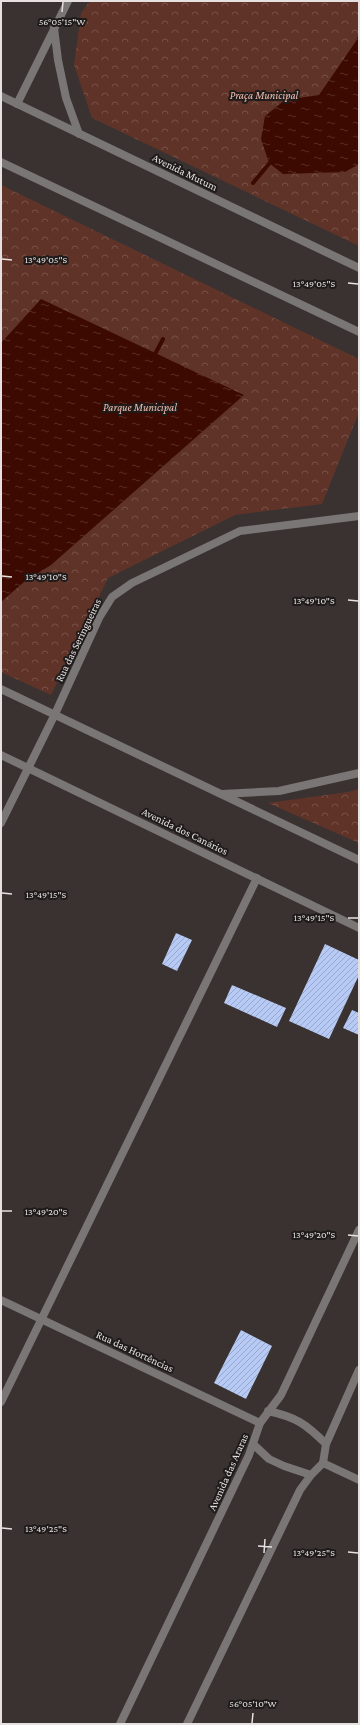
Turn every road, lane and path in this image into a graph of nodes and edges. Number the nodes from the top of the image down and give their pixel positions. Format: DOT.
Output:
graph roads {
  1 [pos="68,1"];
  2 [pos="54,28"];
  3 [pos="1,96"];
  4 [pos="17,104"];
  5 [pos="79,134"];
  6 [pos="1,162"];
  7 [pos="359,268"];
  8 [pos="359,332"];
  9 [pos="359,516"];
  10 [pos="1,689"];
  11 [pos="55,714"];
  12 [pos="1,756"];
  13 [pos="28,768"];
  14 [pos="359,774"];
  15 [pos="222,794"];
  16 [pos="1,823"];
  17 [pos="359,860"];
  18 [pos="257,878"];
  19 [pos="359,928"];
  20 [pos="359,1230"];
  21 [pos="1,1300"];
  22 [pos="41,1319"];
  23 [pos="359,1370"];
  24 [pos="1,1402"];
  25 [pos="268,1411"];
  26 [pos="260,1423"];
  27 [pos="253,1444"];
  28 [pos="326,1444"];
  29 [pos="323,1463"];
  30 [pos="311,1475"];
  31 [pos="359,1480"];
  32 [pos="120,1724"];
  33 [pos="187,1724"];
  1 -- 2 [label="street"];
  2 -- 4 [label="street"];
  2 -- 5 [label="street"];
  3 -- 4 [label="street, Avenida Mutum"];
  4 -- 5 [label="street, Avenida Mutum"];
  5 -- 7 [label="street, Avenida Mutum"];
  6 -- 8 [label="street"];
  9 -- 11 [label="street, Rua das Seringueiras"];
  10 -- 11 [label="street"];
  11 -- 13 [label="street, Rua das Seringueiras"];
  11 -- 15 [label="street"];
  12 -- 13 [label="street, Avenida dos Canários"];
  13 -- 16 [label="street, Rua das Seringueiras"];
  13 -- 18 [label="street, Avenida dos Canários"];
  14 -- 15 [label="street"];
  15 -- 17 [label="street"];
  18 -- 19 [label="street, Avenida dos Canários"];
  18 -- 22 [label="street"];
  20 -- 25 [label="street, Avenida das Araras"];
  21 -- 22 [label="street, Rua das Hortências"];
  22 -- 24 [label="street"];
  22 -- 26 [label="street, Rua das Hortências"];
  23 -- 28 [label="street"];
  25 -- 26 [label="street, Avenida das Araras"];
  25 -- 28 [label="street"];
  26 -- 27 [label="street, Avenida das Araras"];
  27 -- 30 [label="street"];
  27 -- 32 [label="street, Avenida das Araras"];
  28 -- 29 [label="street"];
  29 -- 30 [label="street"];
  29 -- 31 [label="street"];
  30 -- 33 [label="street"];
}
